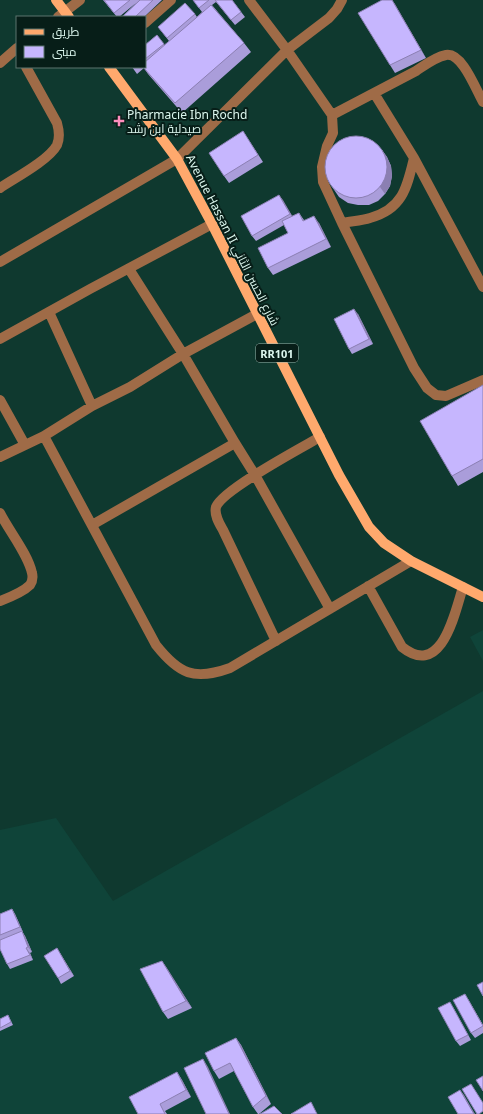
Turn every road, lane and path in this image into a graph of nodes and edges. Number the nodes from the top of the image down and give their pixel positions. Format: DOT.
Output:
graph roads {
  1 [pos="56,0"];
  2 [pos="80,0"];
  3 [pos="171,0"];
  4 [pos="249,0"];
  5 [pos="342,0"];
  6 [pos="64,15"];
  7 [pos="146,22"];
  8 [pos="16,50"];
  9 [pos="287,50"];
  10 [pos="0,63"];
  11 [pos="27,68"];
  12 [pos="111,68"];
  13 [pos="374,93"];
  14 [pos="483,102"];
  15 [pos="332,114"];
  16 [pos="414,158"];
  17 [pos="177,159"];
  18 [pos="0,188"];
  19 [pos="342,223"];
  20 [pos="212,224"];
  21 [pos="0,262"];
  22 [pos="129,269"];
  23 [pos="483,287"];
  24 [pos="49,312"];
  25 [pos="257,314"];
  26 [pos="0,339"];
  27 [pos="183,354"];
  28 [pos="483,380"];
  29 [pos="0,400"];
  30 [pos="92,406"];
  31 [pos="44,436"];
  32 [pos="320,437"];
  33 [pos="235,443"];
  34 [pos="25,445"];
  35 [pos="0,456"];
  36 [pos="255,475"];
  37 [pos="0,513"];
  38 [pos="92,525"];
  39 [pos="411,561"];
  40 [pos="368,586"];
  41 [pos="463,587"];
  42 [pos="483,597"];
  43 [pos="0,601"];
  44 [pos="330,609"];
  45 [pos="276,641"];
  1 -- 6 [label="main road"];
  2 -- 6 [label="street"];
  3 -- 7 [label="street"];
  4 -- 9 [label="street"];
  5 -- 9 [label="street"];
  8 -- 10 [label="street"];
  9 -- 15 [label="street"];
  9 -- 17 [label="street"];
  11 -- 18 [label="street"];
  12 -- 17 [label="main road, Avenue Hassan II شارع الحسن الثاني / RR101"];
  13 -- 14 [label="street"];
  13 -- 15 [label="street"];
  13 -- 16 [label="street"];
  15 -- 19 [label="street"];
  16 -- 19 [label="street"];
  16 -- 23 [label="street"];
  17 -- 20 [label="main road, Avenue Hassan II شارع الحسن الثاني / RR101"];
  17 -- 21 [label="street"];
  19 -- 28 [label="street"];
  20 -- 22 [label="street"];
  20 -- 25 [label="main road, Avenue Hassan II شارع الحسن الثاني / RR101"];
  22 -- 24 [label="street"];
  22 -- 27 [label="street"];
  24 -- 26 [label="street"];
  24 -- 30 [label="street"];
  25 -- 27 [label="street"];
  25 -- 32 [label="main road, Avenue Hassan II شارع الحسن الثاني / RR101"];
  27 -- 30 [label="street"];
  27 -- 33 [label="street"];
  29 -- 34 [label="street"];
  30 -- 31 [label="street"];
  31 -- 34 [label="street"];
  31 -- 38 [label="street"];
  32 -- 36 [label="street"];
  32 -- 39 [label="main road, Avenue Hassan II شارع الحسن الثاني / RR101"];
  33 -- 36 [label="street"];
  33 -- 38 [label="street"];
  34 -- 35 [label="street"];
  36 -- 44 [label="street"];
  36 -- 45 [label="street"];
  37 -- 43 [label="street"];
  38 -- 45 [label="street"];
  39 -- 40 [label="street"];
  39 -- 41 [label="main road, Avenue Hassan II شارع الحسن الثاني / RR101"];
  40 -- 41 [label="street"];
  40 -- 44 [label="street"];
  41 -- 42 [label="main road, Avenue Hassan II شارع الحسن الثاني / RR101"];
  44 -- 45 [label="street"];
}
